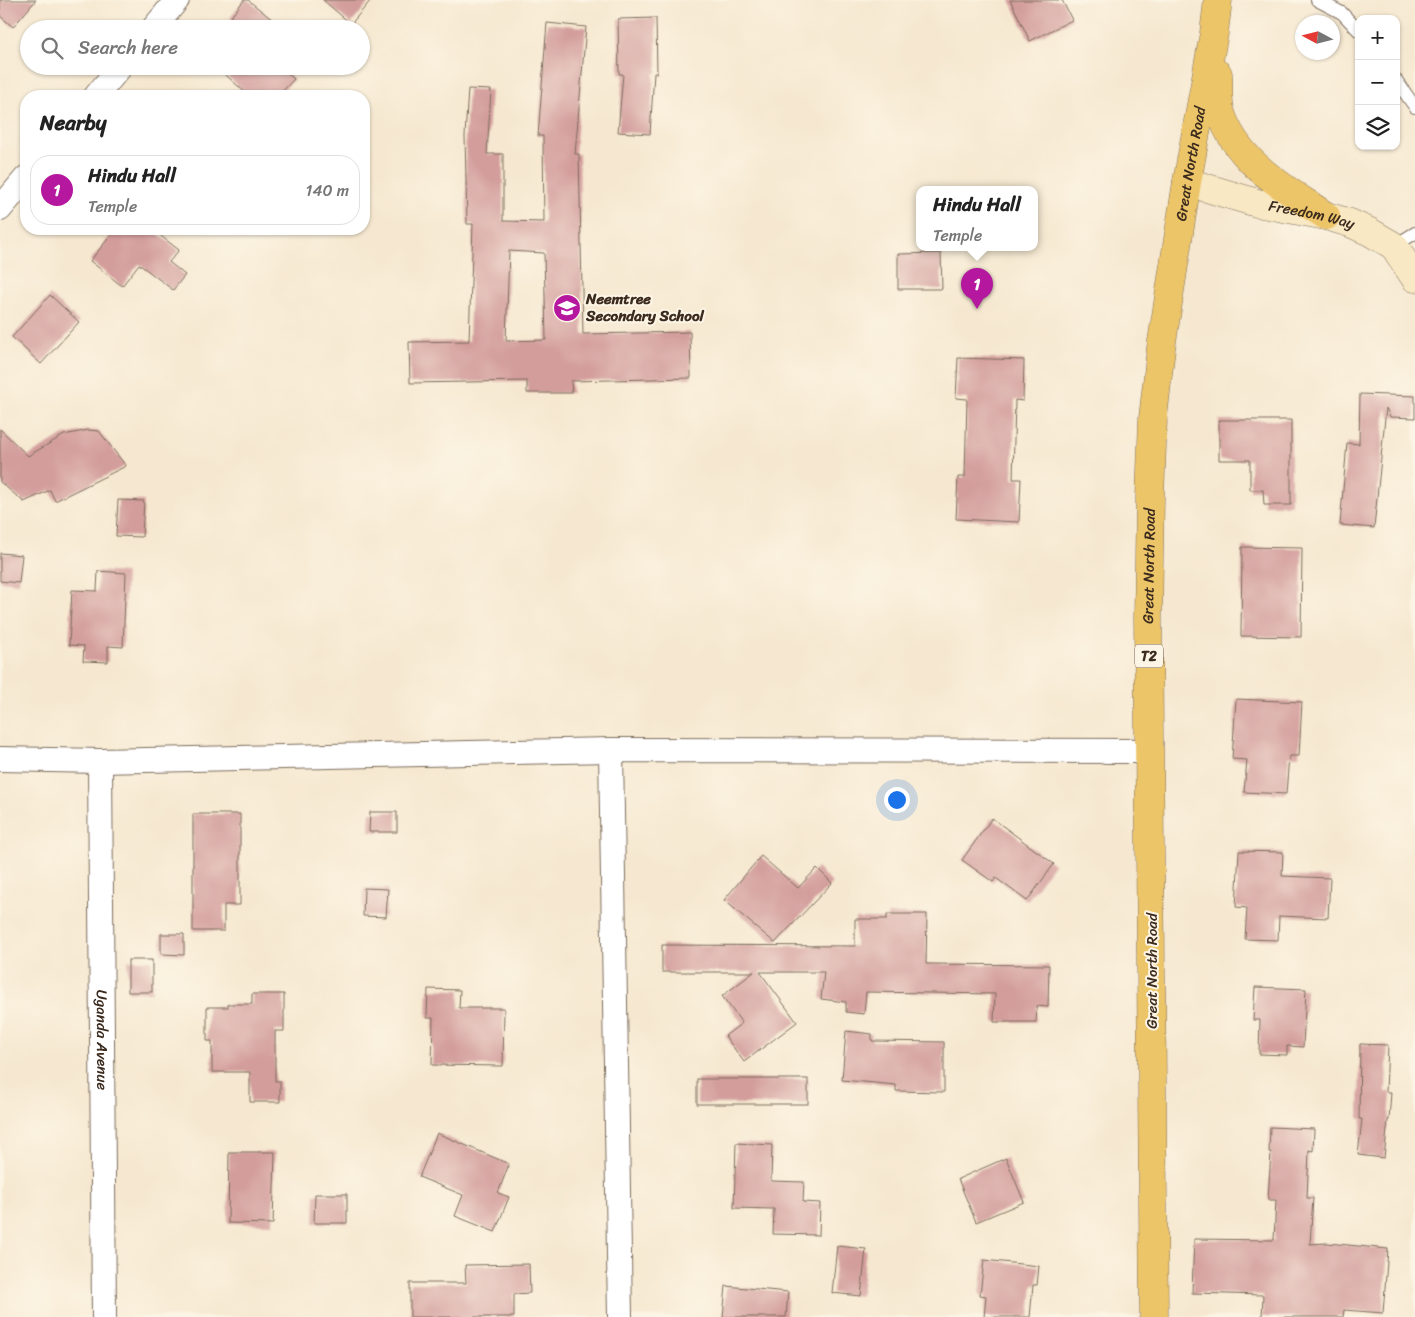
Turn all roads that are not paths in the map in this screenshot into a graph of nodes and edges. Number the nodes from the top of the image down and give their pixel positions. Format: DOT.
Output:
graph roads {
  1 [pos="178,0"];
  2 [pos="1218,0"];
  3 [pos="1317,0"];
  4 [pos="161,20"];
  5 [pos="1355,27"];
  6 [pos="1214,33"];
  7 [pos="114,75"];
  8 [pos="1400,86"];
  9 [pos="101,90"];
  10 [pos="1415,107"];
  11 [pos="1187,182"];
  12 [pos="20,185"];
  13 [pos="0,209"];
  14 [pos="1326,216"];
  15 [pos="1404,240"];
  16 [pos="1415,278"];
  17 [pos="611,750"];
  18 [pos="1150,751"];
  19 [pos="0,759"];
  20 [pos="100,761"];
  21 [pos="104,1317"];
  22 [pos="620,1317"];
  23 [pos="1154,1317"];
  1 -- 4 [label="street"];
  2 -- 6 [label="highway, Great North Road / T2"];
  3 -- 5 [label="lane"];
  6 -- 11 [label="highway, Great North Road / T2"];
  6 -- 14 [label="highway"];
  7 -- 9 [label="street"];
  8 -- 10 [label="lane"];
  11 -- 14 [label="main road, Freedom Way"];
  11 -- 18 [label="highway, Great North Road / T2"];
  12 -- 13 [label="street"];
  14 -- 15 [label="main road, Freedom Way"];
  15 -- 16 [label="main road, Freedom Way"];
  17 -- 18 [label="street"];
  17 -- 20 [label="street"];
  17 -- 22 [label="street"];
  18 -- 23 [label="highway, Great North Road / T2"];
  19 -- 20 [label="street"];
  20 -- 21 [label="street, Uganda Avenue"];
}
